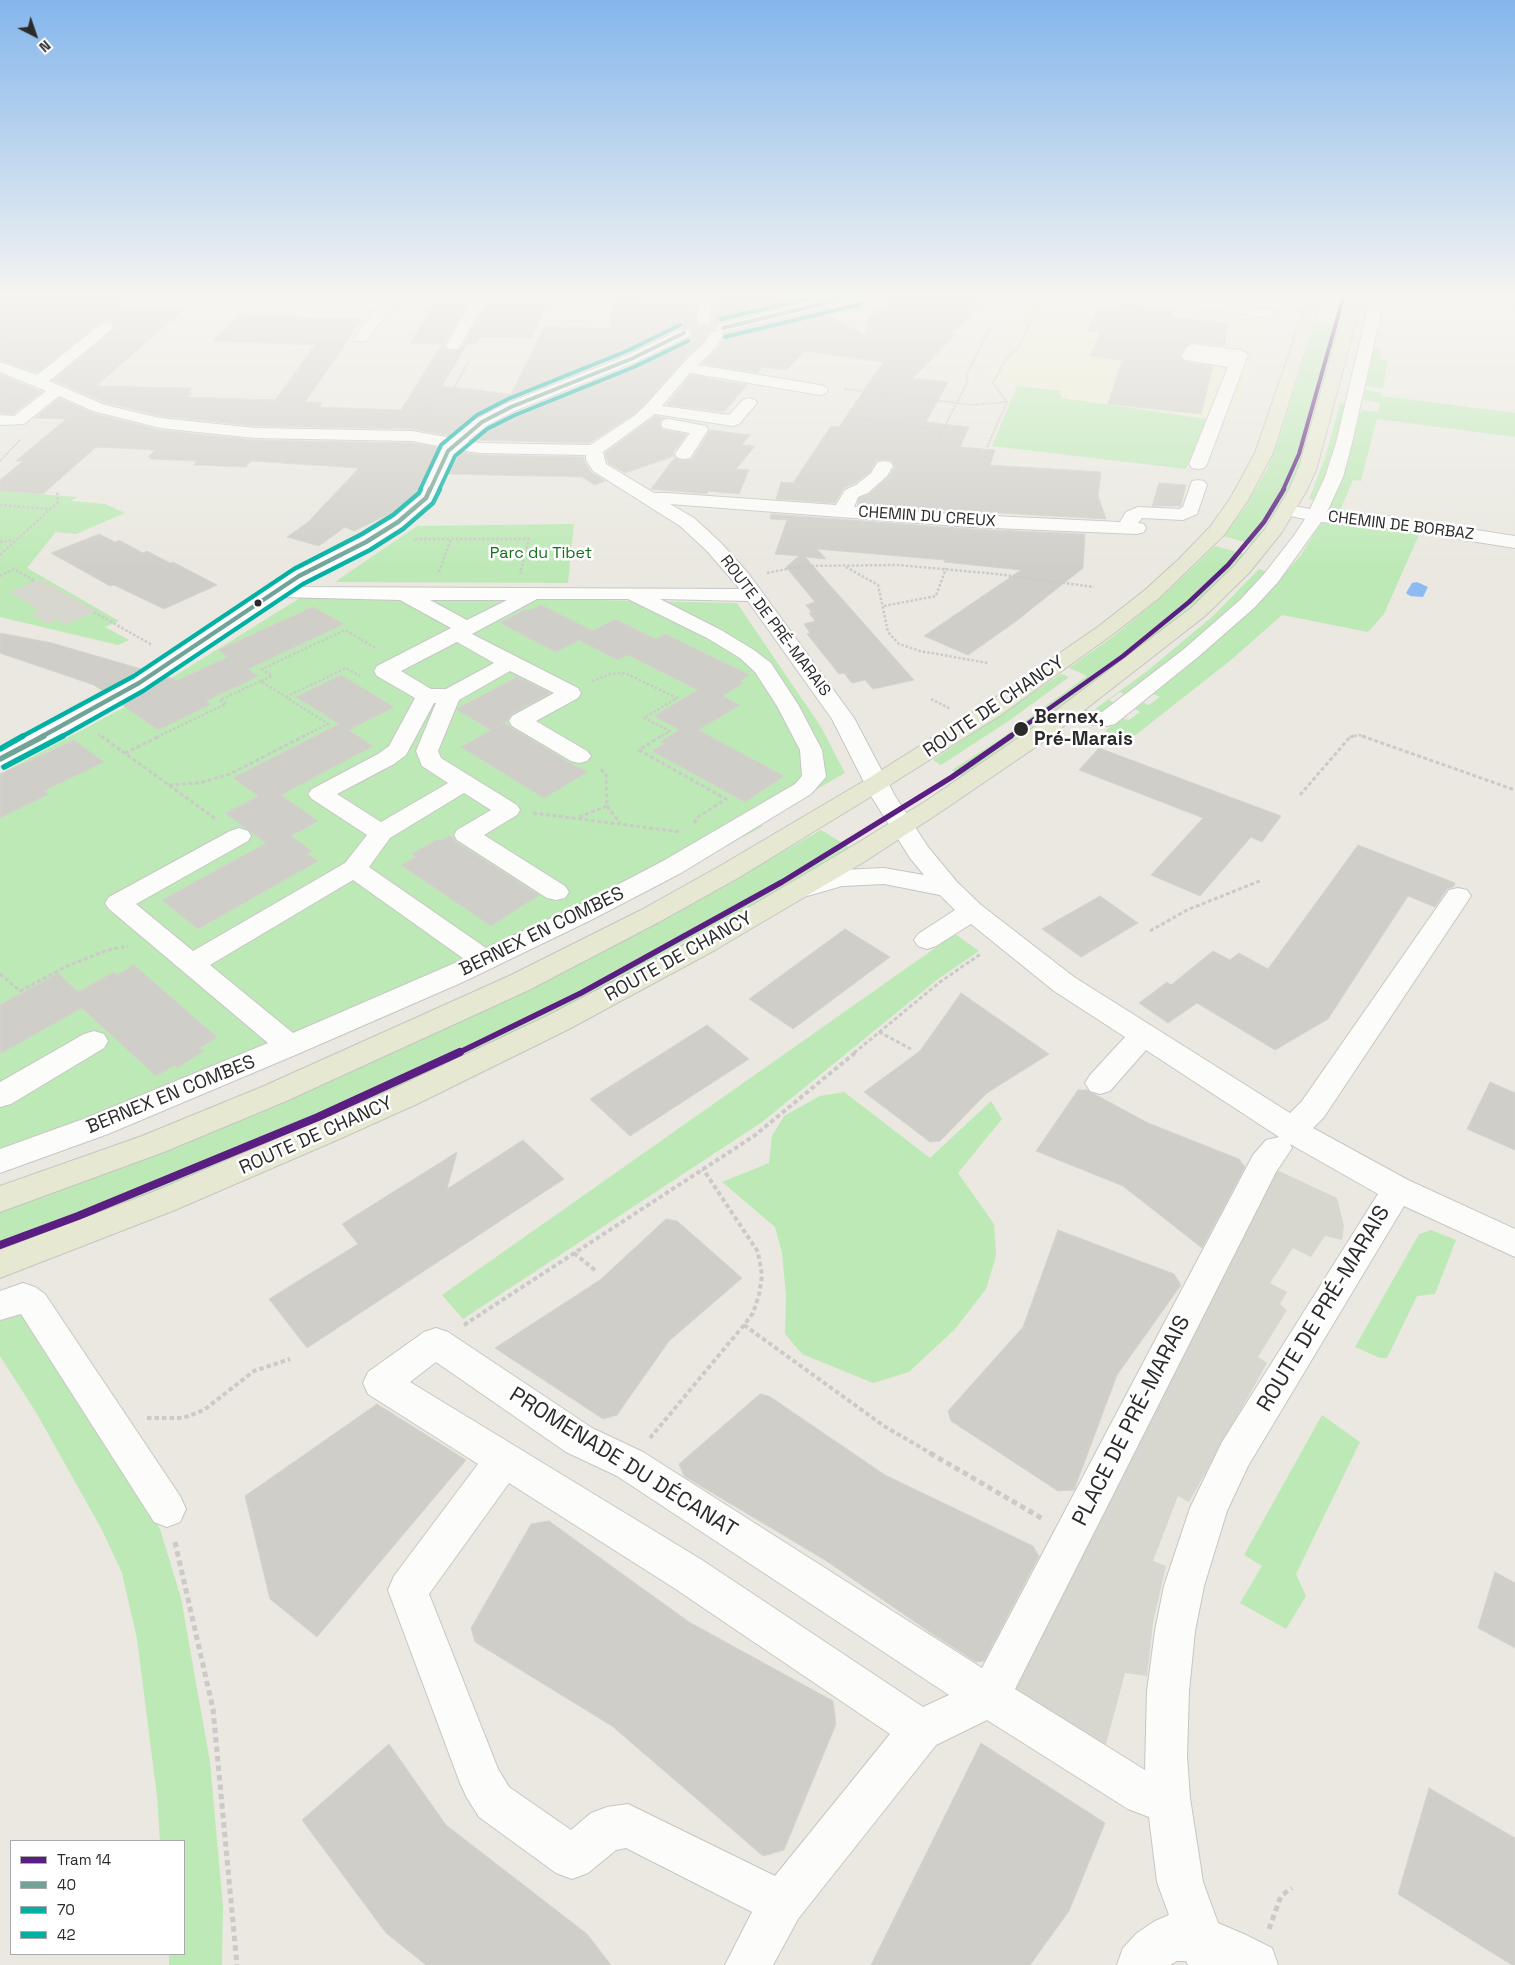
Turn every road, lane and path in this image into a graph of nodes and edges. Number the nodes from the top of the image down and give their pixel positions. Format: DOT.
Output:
graph roads {
  1 [pos="53,387"];
  2 [pos="455,387"];
  3 [pos="563,387"];
  4 [pos="671,387"];
  5 [pos="800,387"];
  6 [pos="965,387"];
  7 [pos="996,387"];
  8 [pos="1225,387"];
  9 [pos="1286,387"];
  10 [pos="1331,387"];
  11 [pos="1357,387"];
  12 [pos="58,389"];
  13 [pos="845,389"];
  14 [pos="820,390"];
  15 [pos="1007,402"];
  16 [pos="749,403"];
  17 [pos="957,403"];
  18 [pos="422,413"];
  19 [pos="646,415"];
  20 [pos="846,417"];
  21 [pos="0,420"];
  22 [pos="728,428"];
  23 [pos="943,430"];
  24 [pos="938,439"];
  25 [pos="454,444"];
  26 [pos="988,447"];
  27 [pos="594,450"];
  28 [pos="684,454"];
  29 [pos="1198,464"];
  30 [pos="884,466"];
  31 [pos="1198,485"];
  32 [pos="57,492"];
  33 [pos="652,499"];
  34 [pos="717,502"];
  35 [pos="0,505"];
  36 [pos="50,509"];
  37 [pos="843,510"];
  38 [pos="1287,510"];
  39 [pos="674,513"];
  40 [pos="1316,516"];
  41 [pos="408,539"];
  42 [pos="451,539"];
  43 [pos="15,540"];
  44 [pos="0,542"];
  45 [pos="1515,542"];
  46 [pos="0,555"];
  47 [pos="845,566"];
  48 [pos="946,568"];
  49 [pos="447,574"];
  50 [pos="0,576"];
  51 [pos="741,577"];
  52 [pos="35,581"];
  53 [pos="1094,587"];
  54 [pos="277,591"];
  55 [pos="632,593"];
  56 [pos="404,594"];
  57 [pos="524,594"];
  58 [pos="754,595"];
  59 [pos="884,606"];
  60 [pos="94,612"];
  61 [pos="462,631"];
  62 [pos="158,648"];
  63 [pos="376,648"];
  64 [pos="510,663"];
  65 [pos="988,663"];
  66 [pos="385,671"];
  67 [pos="261,682"];
  68 [pos="570,693"];
  69 [pos="427,696"];
  70 [pos="450,696"];
  71 [pos="285,697"];
  72 [pos="931,699"];
  73 [pos="958,712"];
  74 [pos="1085,718"];
  75 [pos="95,731"];
  76 [pos="5,750"];
  77 [pos="125,753"];
  78 [pos="580,756"];
  79 [pos="464,783"];
  80 [pos="877,783"];
  81 [pos="169,785"];
  82 [pos="1515,790"];
  83 [pos="1300,795"];
  84 [pos="606,806"];
  85 [pos="508,810"];
  86 [pos="578,817"];
  87 [pos="693,823"];
  88 [pos="621,824"];
  89 [pos="902,826"];
  90 [pos="675,831"];
  91 [pos="381,833"];
  92 [pos="239,836"];
  93 [pos="354,869"];
  94 [pos="1262,880"];
  95 [pos="948,888"];
  96 [pos="796,891"];
  97 [pos="556,892"];
  98 [pos="1458,896"];
  99 [pos="972,911"];
  100 [pos="1150,931"];
  101 [pos="163,939"];
  102 [pos="926,940"];
  103 [pos="987,950"];
  104 [pos="483,960"];
  105 [pos="192,963"];
  106 [pos="0,974"];
  107 [pos="879,1032"];
  108 [pos="1144,1036"];
  109 [pos="94,1041"];
  110 [pos="290,1046"];
  111 [pos="911,1050"];
  112 [pos="1100,1083"];
  113 [pos="0,1096"];
  114 [pos="1284,1139"];
  115 [pos="0,1161"];
  116 [pos="703,1169"];
  117 [pos="1397,1189"];
  118 [pos="0,1199"];
  119 [pos="1515,1244"];
  120 [pos="574,1253"];
  121 [pos="0,1264"];
  122 [pos="596,1271"];
  123 [pos="12,1301"];
  124 [pos="744,1325"];
  125 [pos="436,1342"];
  126 [pos="290,1359"];
  127 [pos="112,1424"];
  128 [pos="504,1458"];
  129 [pos="630,1464"];
  130 [pos="167,1509"];
  131 [pos="1073,1535"];
  132 [pos="990,1697"];
  133 [pos="921,1730"];
  134 [pos="1168,1798"];
  135 [pos="1292,1888"];
  136 [pos="782,1903"];
  137 [pos="1261,1951"];
  138 [pos="1206,1952"];
  139 [pos="237,1965"];
  140 [pos="748,1965"];
  141 [pos="1140,1965"];
  1 -- 12 [label="street"];
  2 -- 18 [label="path"];
  3 -- 25 [label="street"];
  4 -- 19 [label="street"];
  5 -- 14 [label="street"];
  6 -- 17 [label="path"];
  7 -- 15 [label="path"];
  8 -- 29 [label="street"];
  9 -- 80 [label="main road, ROUTE DE CHANCY"];
  10 -- 38 [label="main road, ROUTE DE CHANCY"];
  11 -- 40 [label="street"];
  12 -- 21 [label="street"];
  12 -- 25 [label="street"];
  13 -- 17 [label="path"];
  15 -- 17 [label="path"];
  15 -- 26 [label="path"];
  16 -- 19 [label="street"];
  17 -- 23 [label="path"];
  19 -- 22 [label="street"];
  19 -- 27 [label="street"];
  19 -- 28 [label="street"];
  20 -- 23 [label="path"];
  23 -- 24 [label="path"];
  25 -- 27 [label="street"];
  25 -- 54 [label="street"];
  27 -- 33 [label="street, ROUTE DE PRÉ-MARAIS"];
  30 -- 37 [label="street"];
  31 -- 37 [label="street, CHEMIN DU CREUX"];
  32 -- 36 [label="path"];
  33 -- 34 [label="street, CHEMIN DU CREUX"];
  33 -- 39 [label="street, ROUTE DE PRÉ-MARAIS"];
  34 -- 37 [label="street, CHEMIN DU CREUX"];
  34 -- 39 [label="street, CHEMIN DU CREUX"];
  35 -- 36 [label="path"];
  36 -- 43 [label="path"];
  38 -- 40 [label="street, CHEMIN DE BORBAZ"];
  38 -- 89 [label="main road, ROUTE DE CHANCY"];
  39 -- 51 [label="street, ROUTE DE PRÉ-MARAIS"];
  40 -- 45 [label="street, CHEMIN DE BORBAZ"];
  40 -- 74 [label="street"];
  41 -- 42 [label="path"];
  42 -- 49 [label="path"];
  42 -- 57 [label="path"];
  43 -- 44 [label="path"];
  43 -- 46 [label="path"];
  47 -- 48 [label="path"];
  47 -- 51 [label="path"];
  47 -- 59 [label="path"];
  48 -- 53 [label="path"];
  48 -- 59 [label="path"];
  50 -- 52 [label="path"];
  51 -- 58 [label="street, ROUTE DE PRÉ-MARAIS"];
  54 -- 56 [label="street, BERNEX EN COMBES"];
  54 -- 76 [label="street"];
  55 -- 57 [label="street, BERNEX EN COMBES"];
  55 -- 58 [label="street, BERNEX EN COMBES"];
  55 -- 104 [label="street, BERNEX EN COMBES"];
  56 -- 57 [label="street, BERNEX EN COMBES"];
  56 -- 61 [label="street"];
  57 -- 61 [label="street"];
  58 -- 80 [label="street, ROUTE DE PRÉ-MARAIS"];
  59 -- 65 [label="path"];
  60 -- 62 [label="path"];
  61 -- 64 [label="street"];
  61 -- 66 [label="street"];
  63 -- 67 [label="path"];
  64 -- 68 [label="street"];
  64 -- 70 [label="street"];
  66 -- 69 [label="street"];
  66 -- 71 [label="path"];
  67 -- 71 [label="path"];
  67 -- 77 [label="path"];
  68 -- 78 [label="street"];
  68 -- 87 [label="path"];
  69 -- 70 [label="street"];
  69 -- 91 [label="street"];
  70 -- 79 [label="street"];
  71 -- 81 [label="path"];
  72 -- 73 [label="path"];
  75 -- 77 [label="path"];
  77 -- 81 [label="path"];
  78 -- 84 [label="path"];
  79 -- 85 [label="street"];
  79 -- 91 [label="street"];
  80 -- 89 [label="street, ROUTE DE PRÉ-MARAIS"];
  80 -- 118 [label="main road, ROUTE DE CHANCY"];
  81 -- 92 [label="path"];
  82 -- 83 [label="path"];
  84 -- 86 [label="path"];
  84 -- 88 [label="path"];
  85 -- 86 [label="path"];
  85 -- 97 [label="street"];
  86 -- 88 [label="path"];
  88 -- 90 [label="path"];
  89 -- 95 [label="street, ROUTE DE PRÉ-MARAIS"];
  89 -- 96 [label="main road, ROUTE DE CHANCY"];
  91 -- 93 [label="street"];
  92 -- 101 [label="street"];
  93 -- 104 [label="street"];
  93 -- 105 [label="street"];
  94 -- 100 [label="path"];
  95 -- 96 [label="street"];
  95 -- 99 [label="street, ROUTE DE PRÉ-MARAIS"];
  96 -- 121 [label="main road, ROUTE DE CHANCY"];
  98 -- 114 [label="street, PLACE DE PRÉ-MARAIS"];
  99 -- 102 [label="street"];
  99 -- 108 [label="street, ROUTE DE PRÉ-MARAIS"];
  101 -- 105 [label="street"];
  101 -- 106 [label="path"];
  103 -- 107 [label="path"];
  104 -- 110 [label="street, BERNEX EN COMBES"];
  105 -- 110 [label="street"];
  107 -- 111 [label="path"];
  107 -- 116 [label="path"];
  108 -- 112 [label="street"];
  108 -- 114 [label="street, ROUTE DE PRÉ-MARAIS"];
  109 -- 113 [label="street"];
  110 -- 115 [label="street, BERNEX EN COMBES"];
  114 -- 117 [label="street, ROUTE DE PRÉ-MARAIS"];
  114 -- 131 [label="street, PLACE DE PRÉ-MARAIS"];
  116 -- 120 [label="path"];
  116 -- 124 [label="path"];
  117 -- 119 [label="street"];
  117 -- 134 [label="street, ROUTE DE PRÉ-MARAIS"];
  120 -- 122 [label="path"];
  120 -- 125 [label="path"];
  123 -- 127 [label="street"];
  124 -- 129 [label="path"];
  124 -- 131 [label="path"];
  125 -- 128 [label="street"];
  125 -- 129 [label="street, PROMENADE DU DÉCANAT"];
  126 -- 127 [label="path"];
  127 -- 130 [label="street"];
  128 -- 133 [label="street"];
  128 -- 136 [label="street"];
  129 -- 132 [label="street, PROMENADE DU DÉCANAT"];
  130 -- 139 [label="path"];
  131 -- 132 [label="street, PLACE DE PRÉ-MARAIS"];
  132 -- 133 [label="street"];
  132 -- 134 [label="street, PROMENADE DU DÉCANAT"];
  133 -- 136 [label="street"];
  134 -- 138 [label="street, ROUTE DE PRÉ-MARAIS"];
  135 -- 137 [label="path"];
  136 -- 140 [label="street"];
  137 -- 138 [label="street"];
  138 -- 141 [label="street"];
}
